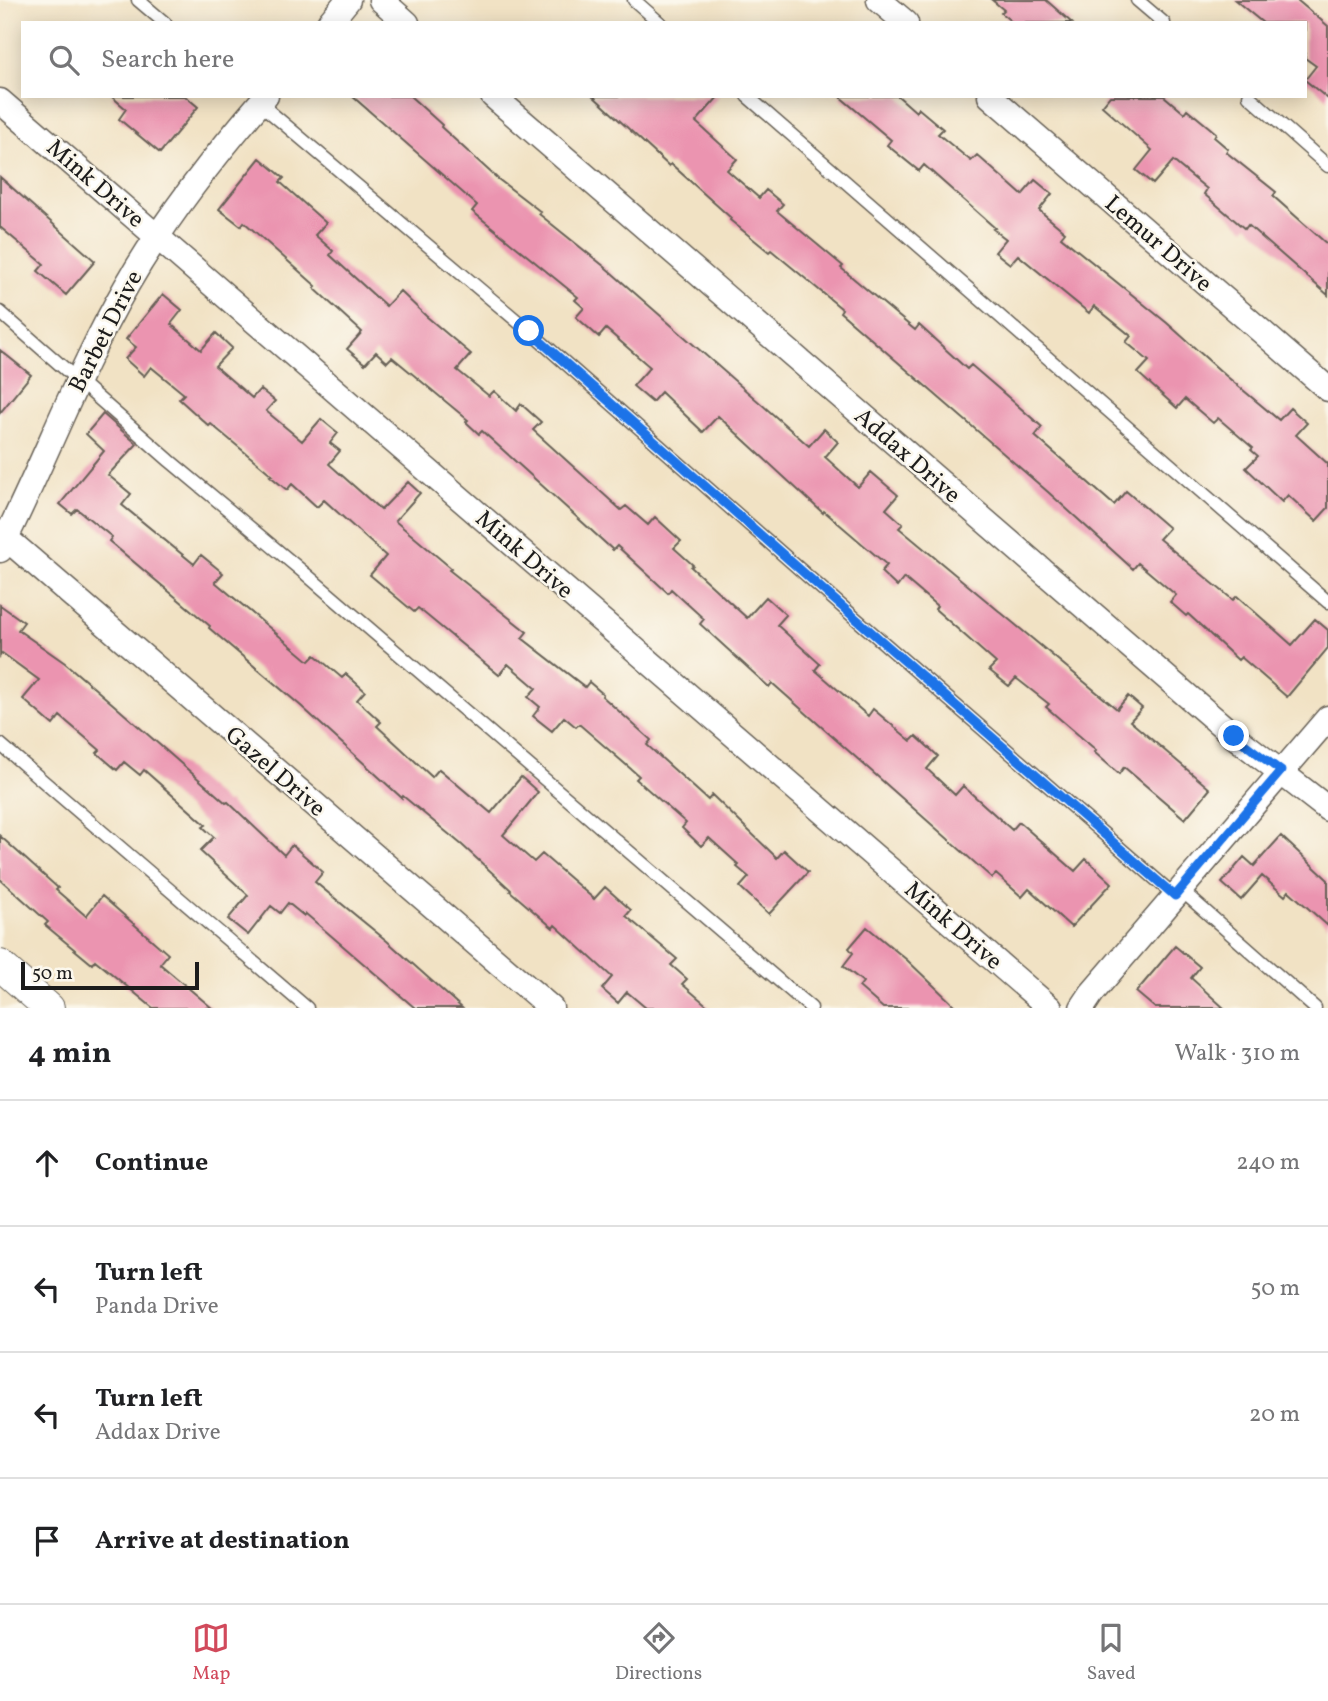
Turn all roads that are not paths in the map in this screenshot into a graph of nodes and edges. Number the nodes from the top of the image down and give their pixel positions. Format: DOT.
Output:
graph roads {
  1 [pos="138,0"];
  2 [pos="348,0"];
  3 [pos="381,0"];
  4 [pos="634,0"];
  5 [pos="879,0"];
  6 [pos="1137,0"];
  7 [pos="163,21"];
  8 [pos="331,21"];
  9 [pos="405,21"];
  10 [pos="658,21"];
  11 [pos="904,21"];
  12 [pos="1162,21"];
  13 [pos="495,98"];
  14 [pos="749,98"];
  15 [pos="992,98"];
  16 [pos="1251,98"];
  17 [pos="259,99"];
  18 [pos="0,101"];
  19 [pos="1328,166"];
  20 [pos="156,236"];
  21 [pos="0,312"];
  22 [pos="79,379"];
  23 [pos="1328,389"];
  24 [pos="2,541"];
  25 [pos="1328,602"];
  26 [pos="1328,718"];
  27 [pos="0,744"];
  28 [pos="1281,771"];
  29 [pos="1328,808"];
  30 [pos="1178,892"];
  31 [pos="0,965"];
  32 [pos="49,1008"];
  33 [pos="307,1008"];
  34 [pos="551,1008"];
  35 [pos="811,1008"];
  36 [pos="1050,1008"];
  37 [pos="1082,1008"];
  38 [pos="1315,1008"];
  1 -- 7 [label="lane"];
  2 -- 8 [label="street"];
  3 -- 9 [label="street"];
  4 -- 10 [label="lane"];
  5 -- 11 [label="street"];
  6 -- 12 [label="lane"];
  13 -- 28 [label="street, Addax Drive"];
  14 -- 25 [label="lane"];
  15 -- 23 [label="street, Lemur Drive"];
  16 -- 19 [label="lane"];
  17 -- 20 [label="street, Barbet Drive"];
  17 -- 30 [label="lane"];
  18 -- 20 [label="street, Mink Drive"];
  20 -- 22 [label="street, Barbet Drive"];
  20 -- 36 [label="street, Mink Drive"];
  21 -- 22 [label="lane"];
  22 -- 24 [label="street, Barbet Drive"];
  22 -- 35 [label="lane"];
  24 -- 34 [label="street, Gazel Drive"];
  26 -- 28 [label="street"];
  27 -- 33 [label="lane"];
  28 -- 29 [label="street, Addax Drive"];
  28 -- 30 [label="street"];
  30 -- 37 [label="street"];
  30 -- 38 [label="lane"];
  31 -- 32 [label="street"];
}
